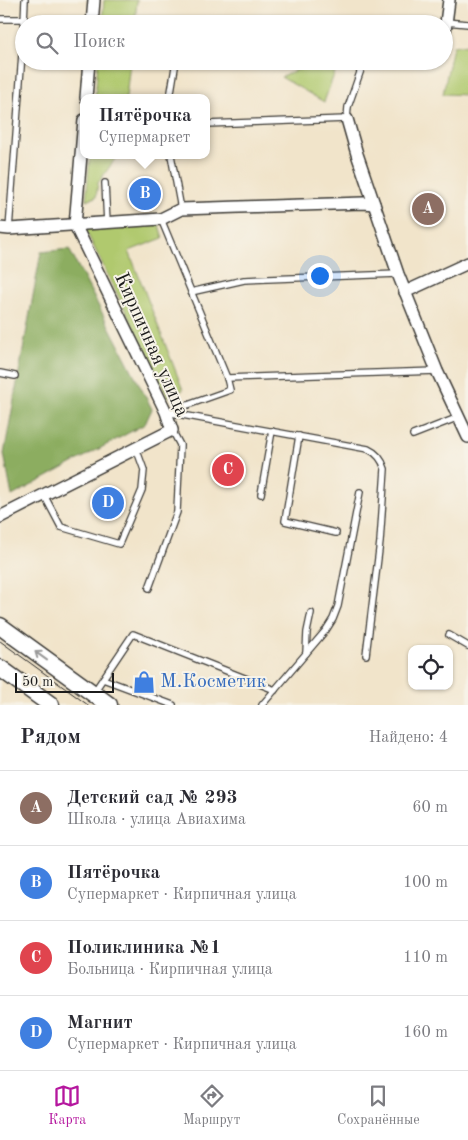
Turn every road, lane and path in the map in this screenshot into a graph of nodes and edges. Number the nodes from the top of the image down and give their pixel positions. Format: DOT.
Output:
graph roads {
  1 [pos="25,0"];
  2 [pos="94,0"];
  3 [pos="449,0"];
  4 [pos="24,15"];
  5 [pos="93,15"];
  6 [pos="447,15"];
  7 [pos="0,19"];
  8 [pos="15,22"];
  9 [pos="468,24"];
  10 [pos="453,27"];
  11 [pos="19,70"];
  12 [pos="88,70"];
  13 [pos="175,70"];
  14 [pos="361,70"];
  15 [pos="86,94"];
  16 [pos="171,94"];
  17 [pos="347,120"];
  18 [pos="210,124"];
  19 [pos="81,159"];
  20 [pos="172,159"];
  21 [pos="105,183"];
  22 [pos="374,204"];
  23 [pos="181,209"];
  24 [pos="161,219"];
  25 [pos="107,223"];
  26 [pos="75,225"];
  27 [pos="4,229"];
  28 [pos="468,264"];
  29 [pos="398,274"];
  30 [pos="191,292"];
  31 [pos="405,292"];
  32 [pos="437,371"];
  33 [pos="0,373"];
  34 [pos="15,376"];
  35 [pos="227,378"];
  36 [pos="166,412"];
  37 [pos="459,417"];
  38 [pos="172,430"];
  39 [pos="272,431"];
  40 [pos="413,434"];
  41 [pos="299,436"];
  42 [pos="468,437"];
  43 [pos="136,448"];
  44 [pos="360,492"];
  45 [pos="261,494"];
  46 [pos="44,495"];
  47 [pos="0,516"];
  48 [pos="336,533"];
  49 [pos="149,588"];
  50 [pos="311,613"];
  51 [pos="0,626"];
  52 [pos="448,635"];
  53 [pos="468,646"];
  54 [pos="306,654"];
  55 [pos="366,654"];
  56 [pos="0,668"];
  57 [pos="103,679"];
  58 [pos="275,690"];
  59 [pos="93,694"];
  60 [pos="51,705"];
  61 [pos="109,705"];
  62 [pos="173,705"];
  63 [pos="262,705"];
  1 -- 4 [label="lane"];
  2 -- 5 [label="street"];
  3 -- 6 [label="street"];
  7 -- 8 [label="lane"];
  9 -- 10 [label="lane"];
  11 -- 27 [label="lane"];
  12 -- 15 [label="street"];
  13 -- 16 [label="lane"];
  14 -- 17 [label="lane"];
  17 -- 18 [label="lane"];
  17 -- 22 [label="street"];
  19 -- 26 [label="street"];
  20 -- 23 [label="lane"];
  21 -- 25 [label="lane"];
  22 -- 23 [label="street"];
  22 -- 29 [label="street"];
  23 -- 24 [label="street"];
  24 -- 25 [label="street"];
  24 -- 30 [label="lane"];
  25 -- 26 [label="street"];
  26 -- 27 [label="street"];
  26 -- 36 [label="street, Кирпичная улица"];
  28 -- 31 [label="street"];
  29 -- 30 [label="lane"];
  29 -- 31 [label="street"];
  30 -- 35 [label="lane"];
  31 -- 32 [label="street"];
  32 -- 35 [label="lane"];
  32 -- 37 [label="street"];
  33 -- 34 [label="lane"];
  35 -- 36 [label="lane"];
  36 -- 38 [label="street, Кирпичная улица"];
  36 -- 39 [label="lane"];
  37 -- 40 [label="lane"];
  37 -- 42 [label="street"];
  38 -- 43 [label="street, Кирпичная улица"];
  38 -- 49 [label="lane"];
  39 -- 41 [label="lane"];
  39 -- 45 [label="lane"];
  41 -- 48 [label="lane"];
  41 -- 55 [label="lane"];
  43 -- 46 [label="street, Кирпичная улица"];
  43 -- 46 [label="lane"];
  44 -- 54 [label="lane"];
  46 -- 47 [label="street, Кирпичная улица"];
  50 -- 54 [label="lane"];
  59 -- 51 [label="main road, one-way"];
  52 -- 53 [label="lane"];
  54 -- 58 [label="lane"];
  56 -- 60 [label="main road"];
  57 -- 58 [label="lane"];
  57 -- 59 [label="lane"];
  57 -- 62 [label="lane"];
  58 -- 63 [label="lane"];
  59 -- 61 [label="main road"];
}
